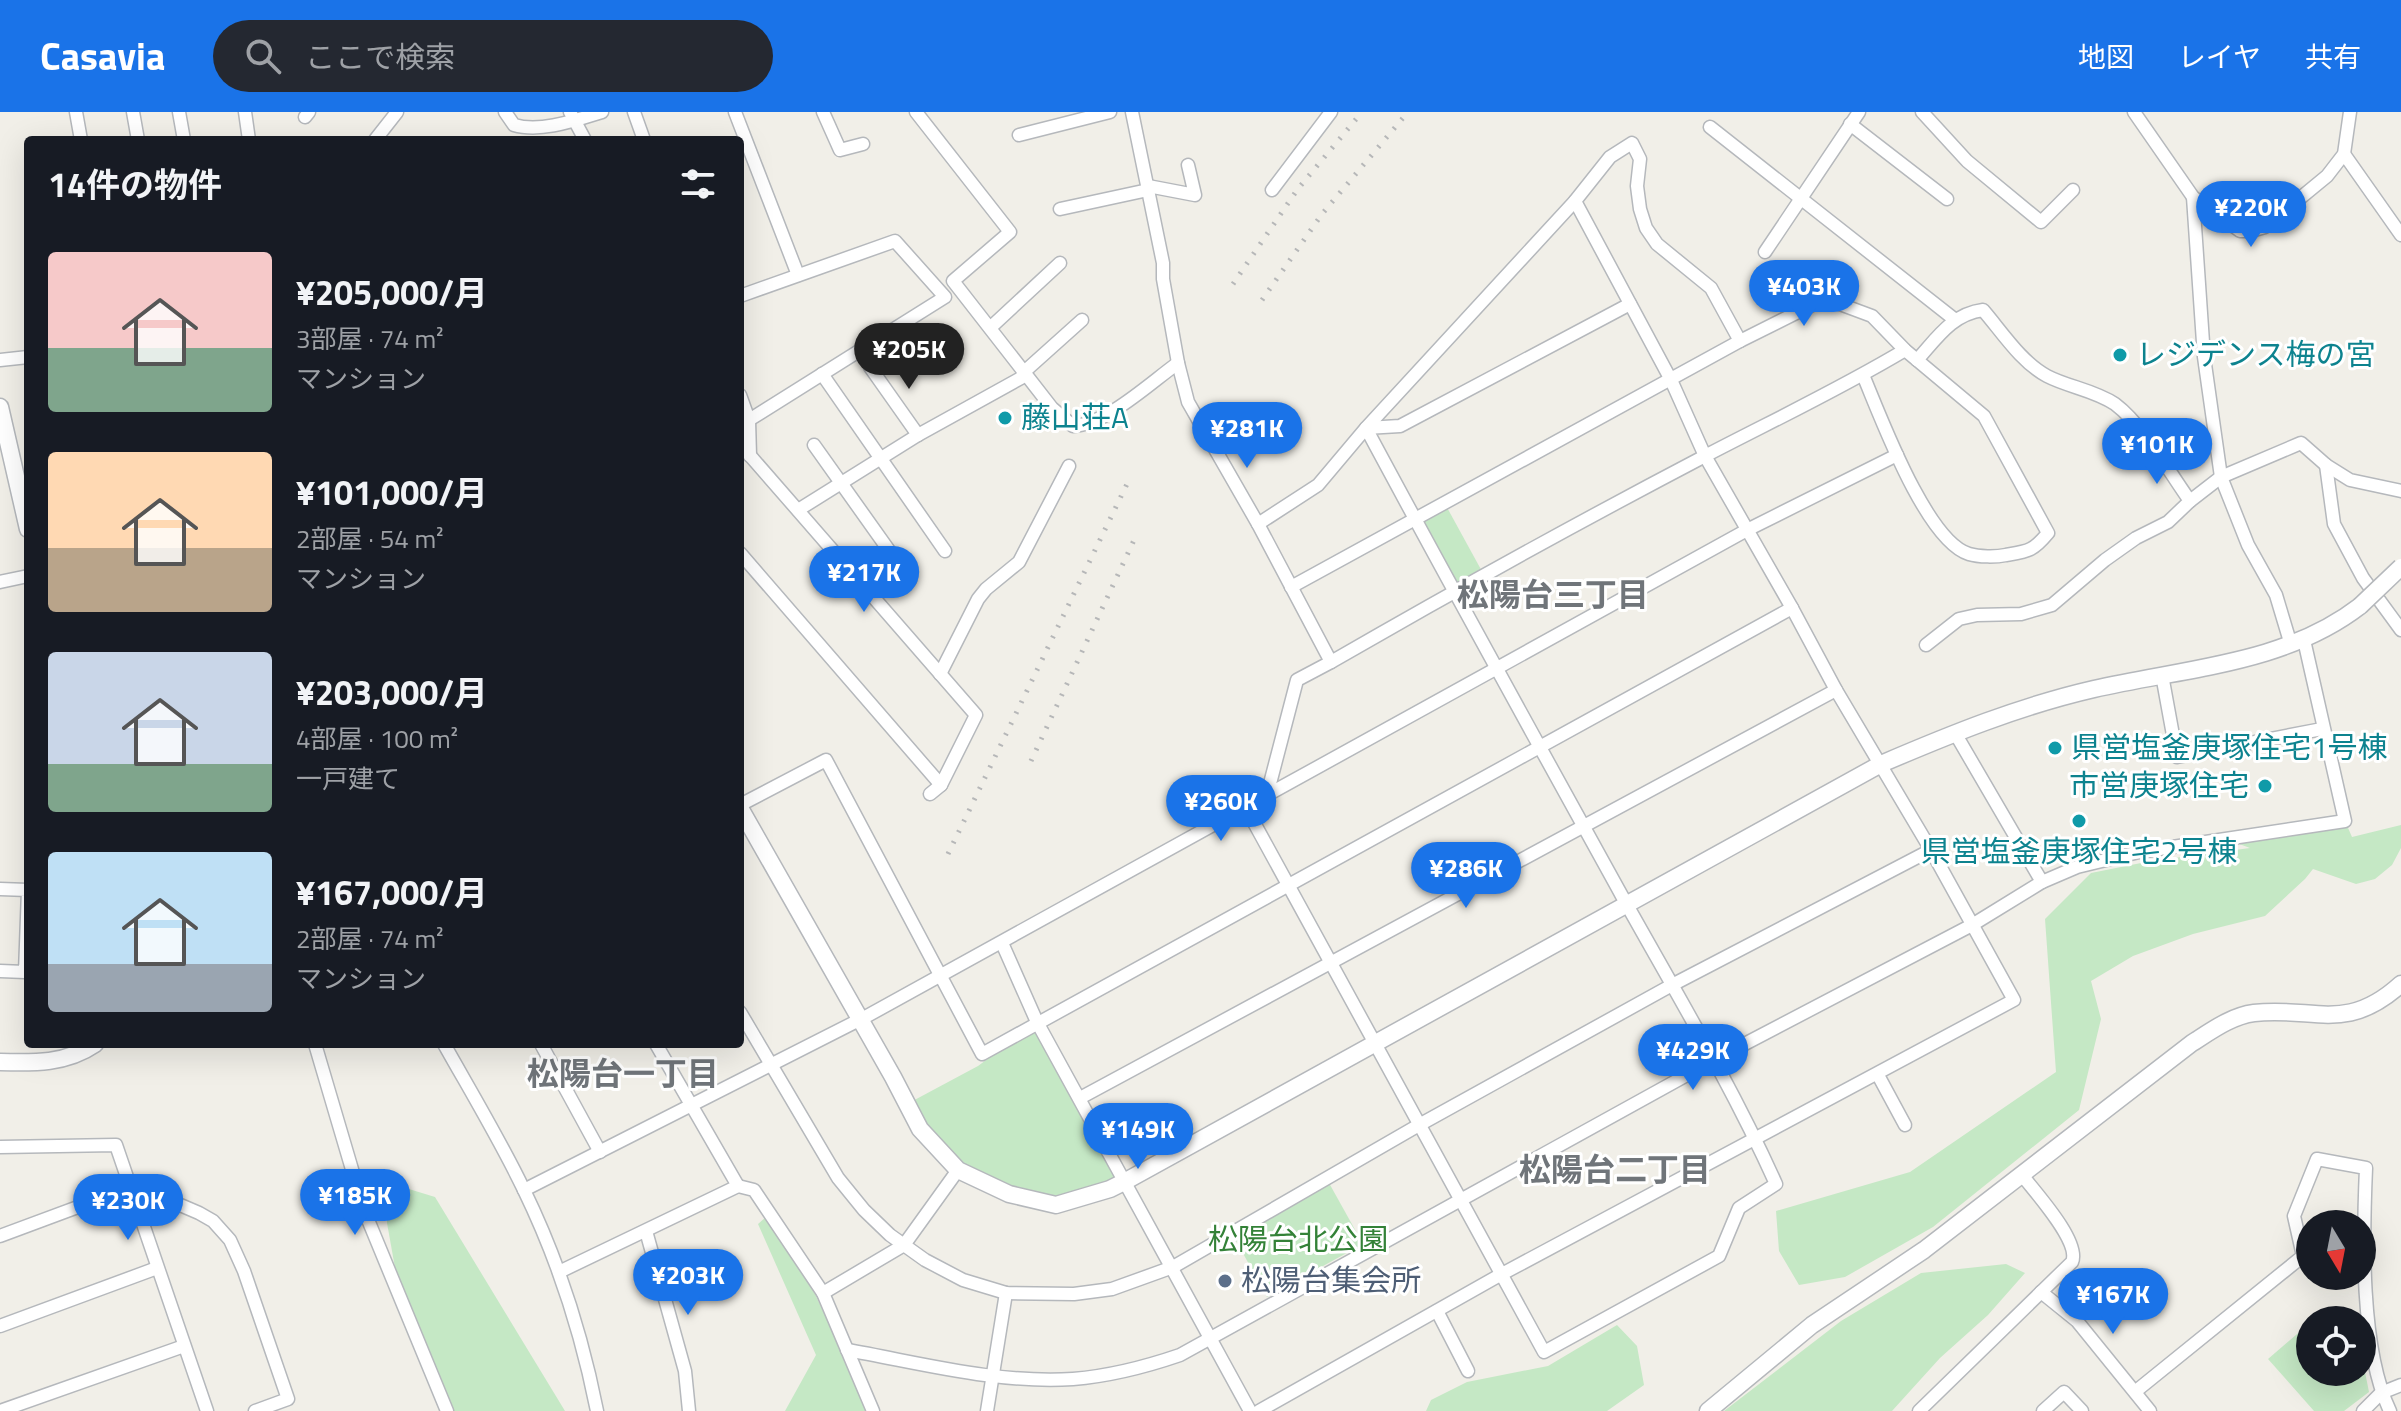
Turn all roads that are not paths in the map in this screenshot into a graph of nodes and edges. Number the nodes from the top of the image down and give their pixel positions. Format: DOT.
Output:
graph roads {
  1 [pos="76,112"];
  2 [pos="133,112"];
  3 [pos="179,112"];
  4 [pos="245,112"];
  5 [pos="397,112"];
  6 [pos="505,112"];
  7 [pos="602,112"];
  8 [pos="634,112"];
  9 [pos="735,112"];
  10 [pos="823,112"];
  11 [pos="916,112"];
  12 [pos="1110,112"];
  13 [pos="1132,112"];
  14 [pos="1331,112"];
  15 [pos="1859,112"];
  16 [pos="1922,112"];
  17 [pos="2134,112"];
  18 [pos="2350,112"];
  19 [pos="572,116"];
  20 [pos="1850,124"];
  21 [pos="1710,127"];
  22 [pos="1019,135"];
  23 [pos="80,136"];
  24 [pos="137,136"];
  25 [pos="183,136"];
  26 [pos="248,136"];
  27 [pos="379,136"];
  28 [pos="583,136"];
  29 [pos="643,136"];
  30 [pos="863,144"];
  31 [pos="2344,154"];
  32 [pos="1188,165"];
  33 [pos="1148,188"];
  34 [pos="1272,190"];
  35 [pos="2073,190"];
  36 [pos="1801,197"];
  37 [pos="2193,197"];
  38 [pos="1947,199"];
  39 [pos="1575,201"];
  40 [pos="1060,209"];
  41 [pos="2401,209"];
  42 [pos="2387,213"];
  43 [pos="2401,235"];
  44 [pos="1765,252"];
  45 [pos="1060,263"];
  46 [pos="798,275"];
  47 [pos="744,295"];
  48 [pos="1630,304"];
  49 [pos="1954,319"];
  50 [pos="1082,320"];
  51 [pos="990,328"];
  52 [pos="1740,341"];
  53 [pos="1905,350"];
  54 [pos="24,357"];
  55 [pos="0,360"];
  56 [pos="1917,360"];
  57 [pos="1178,363"];
  58 [pos="870,367"];
  59 [pos="1024,372"];
  60 [pos="822,374"];
  61 [pos="1863,375"];
  62 [pos="1671,380"];
  63 [pos="744,406"];
  64 [pos="0,407"];
  65 [pos="749,420"];
  66 [pos="1366,428"];
  67 [pos="918,435"];
  68 [pos="814,445"];
  69 [pos="744,449"];
  70 [pos="1897,455"];
  71 [pos="750,456"];
  72 [pos="1705,456"];
  73 [pos="879,459"];
  74 [pos="2326,465"];
  75 [pos="1069,466"];
  76 [pos="14,475"];
  77 [pos="2221,477"];
  78 [pos="841,484"];
  79 [pos="2401,491"];
  80 [pos="2190,501"];
  81 [pos="798,510"];
  82 [pos="24,514"];
  83 [pos="1414,519"];
  84 [pos="1258,524"];
  85 [pos="1747,530"];
  86 [pos="945,551"];
  87 [pos="744,558"];
  88 [pos="2401,567"];
  89 [pos="24,577"];
  90 [pos="910,580"];
  91 [pos="0,582"];
  92 [pos="1291,587"];
  93 [pos="1453,591"];
  94 [pos="1792,608"];
  95 [pos="2401,630"];
  96 [pos="2297,643"];
  97 [pos="1926,645"];
  98 [pos="1331,662"];
  99 [pos="1496,669"];
  100 [pos="940,674"];
  101 [pos="2162,675"];
  102 [pos="1836,690"];
  103 [pos="2322,729"];
  104 [pos="1955,733"];
  105 [pos="1541,748"];
  106 [pos="1881,764"];
  107 [pos="941,785"];
  108 [pos="930,794"];
  109 [pos="1267,795"];
  110 [pos="744,804"];
  111 [pos="1246,808"];
  112 [pos="744,813"];
  113 [pos="1585,827"];
  114 [pos="1931,850"];
  115 [pos="2042,882"];
  116 [pos="1287,885"];
  117 [pos="0,889"];
  118 [pos="24,890"];
  119 [pos="1626,903"];
  120 [pos="1972,925"];
  121 [pos="1002,943"];
  122 [pos="1329,962"];
  123 [pos="0,971"];
  124 [pos="24,972"];
  125 [pos="939,976"];
  126 [pos="2401,984"];
  127 [pos="1672,985"];
  128 [pos="744,1019"];
  129 [pos="861,1019"];
  130 [pos="1037,1022"];
  131 [pos="1373,1043"];
  132 [pos="89,1048"];
  133 [pos="316,1048"];
  134 [pos="446,1048"];
  135 [pos="543,1048"];
  136 [pos="658,1048"];
  137 [pos="1714,1060"];
  138 [pos="0,1062"];
  139 [pos="769,1064"];
  140 [pos="1878,1075"];
  141 [pos="1080,1098"];
  142 [pos="691,1106"];
  143 [pos="1419,1125"];
  144 [pos="1905,1125"];
  145 [pos="1755,1138"];
  146 [pos="0,1147"];
  147 [pos="600,1152"];
  148 [pos="958,1170"];
  149 [pos="2022,1175"];
  150 [pos="1124,1182"];
  151 [pos="738,1186"];
  152 [pos="129,1188"];
  153 [pos="524,1190"];
  154 [pos="1461,1200"];
  155 [pos="646,1231"];
  156 [pos="0,1236"];
  157 [pos="904,1245"];
  158 [pos="1173,1267"];
  159 [pos="157,1268"];
  160 [pos="559,1272"];
  161 [pos="1500,1275"];
  162 [pos="2041,1292"];
  163 [pos="823,1293"];
  164 [pos="1006,1293"];
  165 [pos="1437,1311"];
  166 [pos="0,1326"];
  167 [pos="1210,1339"];
  168 [pos="184,1346"];
  169 [pos="847,1350"];
  170 [pos="1468,1371"];
  171 [pos="993,1376"];
  172 [pos="2401,1385"];
  173 [pos="2136,1391"];
  174 [pos="2381,1393"];
  175 [pos="1921,1410"];
  176 [pos="0,1411"];
  177 [pos="207,1411"];
  178 [pos="255,1411"];
  179 [pos="447,1411"];
  180 [pos="597,1411"];
  181 [pos="689,1411"];
  182 [pos="873,1411"];
  183 [pos="987,1411"];
  184 [pos="1250,1411"];
  185 [pos="1259,1411"];
  186 [pos="1708,1411"];
  187 [pos="2043,1411"];
  188 [pos="2082,1411"];
  189 [pos="2150,1411"];
  190 [pos="2363,1411"];
  191 [pos="2390,1411"];
  1 -- 23 [label="street"];
  2 -- 24 [label="street"];
  3 -- 25 [label="street"];
  4 -- 26 [label="street"];
  5 -- 27 [label="street"];
  6 -- 19 [label="street"];
  7 -- 19 [label="street"];
  8 -- 29 [label="street"];
  9 -- 46 [label="street"];
  10 -- 30 [label="street"];
  11 -- 51 [label="street"];
  12 -- 22 [label="street"];
  13 -- 33 [label="street"];
  14 -- 34 [label="street"];
  15 -- 20 [label="street"];
  16 -- 35 [label="street"];
  17 -- 37 [label="street"];
  18 -- 31 [label="street"];
  19 -- 28 [label="street"];
  20 -- 36 [label="street"];
  20 -- 38 [label="street"];
  21 -- 36 [label="street"];
  31 -- 37 [label="street"];
  31 -- 42 [label="street"];
  32 -- 33 [label="street"];
  33 -- 40 [label="street"];
  33 -- 57 [label="street"];
  36 -- 44 [label="street"];
  36 -- 49 [label="street"];
  37 -- 77 [label="street"];
  39 -- 48 [label="street"];
  39 -- 52 [label="street"];
  39 -- 66 [label="street"];
  41 -- 42 [label="street"];
  42 -- 43 [label="street"];
  45 -- 51 [label="street"];
  46 -- 47 [label="street"];
  46 -- 60 [label="street"];
  48 -- 62 [label="street"];
  48 -- 66 [label="street"];
  49 -- 56 [label="street"];
  49 -- 80 [label="street"];
  50 -- 59 [label="street"];
  51 -- 59 [label="street"];
  52 -- 53 [label="street"];
  52 -- 62 [label="street"];
  53 -- 56 [label="street"];
  53 -- 61 [label="street"];
  54 -- 55 [label="street"];
  56 -- 70 [label="street"];
  57 -- 59 [label="street"];
  57 -- 84 [label="street"];
  58 -- 67 [label="street"];
  59 -- 67 [label="street"];
  60 -- 65 [label="street"];
  60 -- 73 [label="street"];
  61 -- 70 [label="street"];
  61 -- 72 [label="street"];
  62 -- 72 [label="street"];
  62 -- 83 [label="street"];
  63 -- 65 [label="street"];
  64 -- 76 [label="street"];
  65 -- 71 [label="street"];
  66 -- 83 [label="street"];
  66 -- 84 [label="street"];
  67 -- 73 [label="street"];
  68 -- 78 [label="street"];
  69 -- 71 [label="street"];
  70 -- 85 [label="street"];
  71 -- 81 [label="street"];
  72 -- 85 [label="street"];
  72 -- 93 [label="street"];
  73 -- 78 [label="street"];
  73 -- 86 [label="street"];
  74 -- 77 [label="street"];
  74 -- 79 [label="street"];
  74 -- 95 [label="street"];
  75 -- 100 [label="street"];
  76 -- 82 [label="street"];
  77 -- 80 [label="street"];
  77 -- 96 [label="street"];
  78 -- 81 [label="street"];
  78 -- 90 [label="street"];
  80 -- 97 [label="street"];
  81 -- 100 [label="street"];
  83 -- 92 [label="street"];
  83 -- 93 [label="street"];
  84 -- 92 [label="street"];
  85 -- 94 [label="street"];
  85 -- 99 [label="street"];
  87 -- 107 [label="street"];
  88 -- 96 [label="street, bridge"];
  89 -- 91 [label="street"];
  92 -- 98 [label="street"];
  93 -- 98 [label="street"];
  93 -- 99 [label="street"];
  94 -- 102 [label="street"];
  94 -- 105 [label="street"];
  96 -- 101 [label="street"];
  96 -- 103 [label="street"];
  98 -- 109 [label="street"];
  99 -- 105 [label="street"];
  99 -- 109 [label="street"];
  100 -- 107 [label="street"];
  101 -- 103 [label="street"];
  101 -- 104 [label="street"];
  102 -- 106 [label="street"];
  102 -- 113 [label="street"];
  103 -- 115 [label="street"];
  104 -- 106 [label="street"];
  104 -- 115 [label="street"];
  105 -- 113 [label="street"];
  105 -- 116 [label="street"];
  106 -- 114 [label="street"];
  106 -- 119 [label="street"];
  107 -- 108 [label="street"];
  109 -- 111 [label="street"];
  110 -- 125 [label="street"];
  111 -- 116 [label="street"];
  111 -- 121 [label="street"];
  112 -- 129 [label="street"];
  113 -- 119 [label="street"];
  113 -- 122 [label="street"];
  114 -- 120 [label="street"];
  114 -- 127 [label="street"];
  115 -- 120 [label="street"];
  116 -- 122 [label="street"];
  116 -- 130 [label="street"];
  117 -- 118 [label="street"];
  119 -- 127 [label="street"];
  119 -- 131 [label="street"];
  120 -- 137 [label="street"];
  120 -- 140 [label="street"];
  121 -- 125 [label="street"];
  121 -- 130 [label="street"];
  122 -- 131 [label="street"];
  122 -- 141 [label="street"];
  123 -- 124 [label="street"];
  125 -- 129 [label="street"];
  125 -- 130 [label="street"];
  126 -- 149 [label="street"];
  127 -- 137 [label="street"];
  127 -- 143 [label="street"];
  128 -- 139 [label="street"];
  129 -- 139 [label="street"];
  129 -- 148 [label="street"];
  130 -- 141 [label="street"];
  131 -- 143 [label="street"];
  131 -- 150 [label="street"];
  132 -- 138 [label="street"];
  133 -- 179 [label="street"];
  134 -- 153 [label="street"];
  135 -- 147 [label="street"];
  136 -- 142 [label="street"];
  137 -- 145 [label="street"];
  137 -- 154 [label="street"];
  139 -- 142 [label="street"];
  139 -- 157 [label="street"];
  140 -- 144 [label="street"];
  140 -- 145 [label="street"];
  141 -- 150 [label="street"];
  142 -- 147 [label="street"];
  142 -- 151 [label="street"];
  143 -- 154 [label="street"];
  143 -- 158 [label="street"];
  145 -- 161 [label="street"];
  145 -- 161 [label="street"];
  146 -- 152 [label="street"];
  147 -- 153 [label="street"];
  148 -- 150 [label="street"];
  148 -- 157 [label="street"];
  149 -- 162 [label="street"];
  149 -- 186 [label="street"];
  150 -- 158 [label="street"];
  151 -- 155 [label="street"];
  151 -- 163 [label="street"];
  152 -- 156 [label="street"];
  152 -- 159 [label="street"];
  152 -- 178 [label="street"];
  153 -- 160 [label="street"];
  154 -- 161 [label="street"];
  154 -- 167 [label="street"];
  155 -- 160 [label="street"];
  155 -- 181 [label="street"];
  157 -- 163 [label="street"];
  157 -- 164 [label="street"];
  158 -- 164 [label="street"];
  158 -- 167 [label="street"];
  159 -- 166 [label="street"];
  159 -- 168 [label="street"];
  160 -- 180 [label="street"];
  161 -- 165 [label="street"];
  162 -- 173 [label="street"];
  162 -- 175 [label="street"];
  163 -- 169 [label="street"];
  164 -- 171 [label="street"];
  165 -- 170 [label="street"];
  165 -- 185 [label="street"];
  167 -- 171 [label="street"];
  167 -- 184 [label="street"];
  168 -- 176 [label="street"];
  168 -- 177 [label="street"];
  169 -- 171 [label="street"];
  169 -- 182 [label="street"];
  171 -- 183 [label="street"];
  172 -- 174 [label="street"];
  173 -- 174 [label="street"];
  173 -- 189 [label="street"];
  174 -- 190 [label="street"];
  174 -- 191 [label="street"];
  187 -- 188 [label="street"];
}
